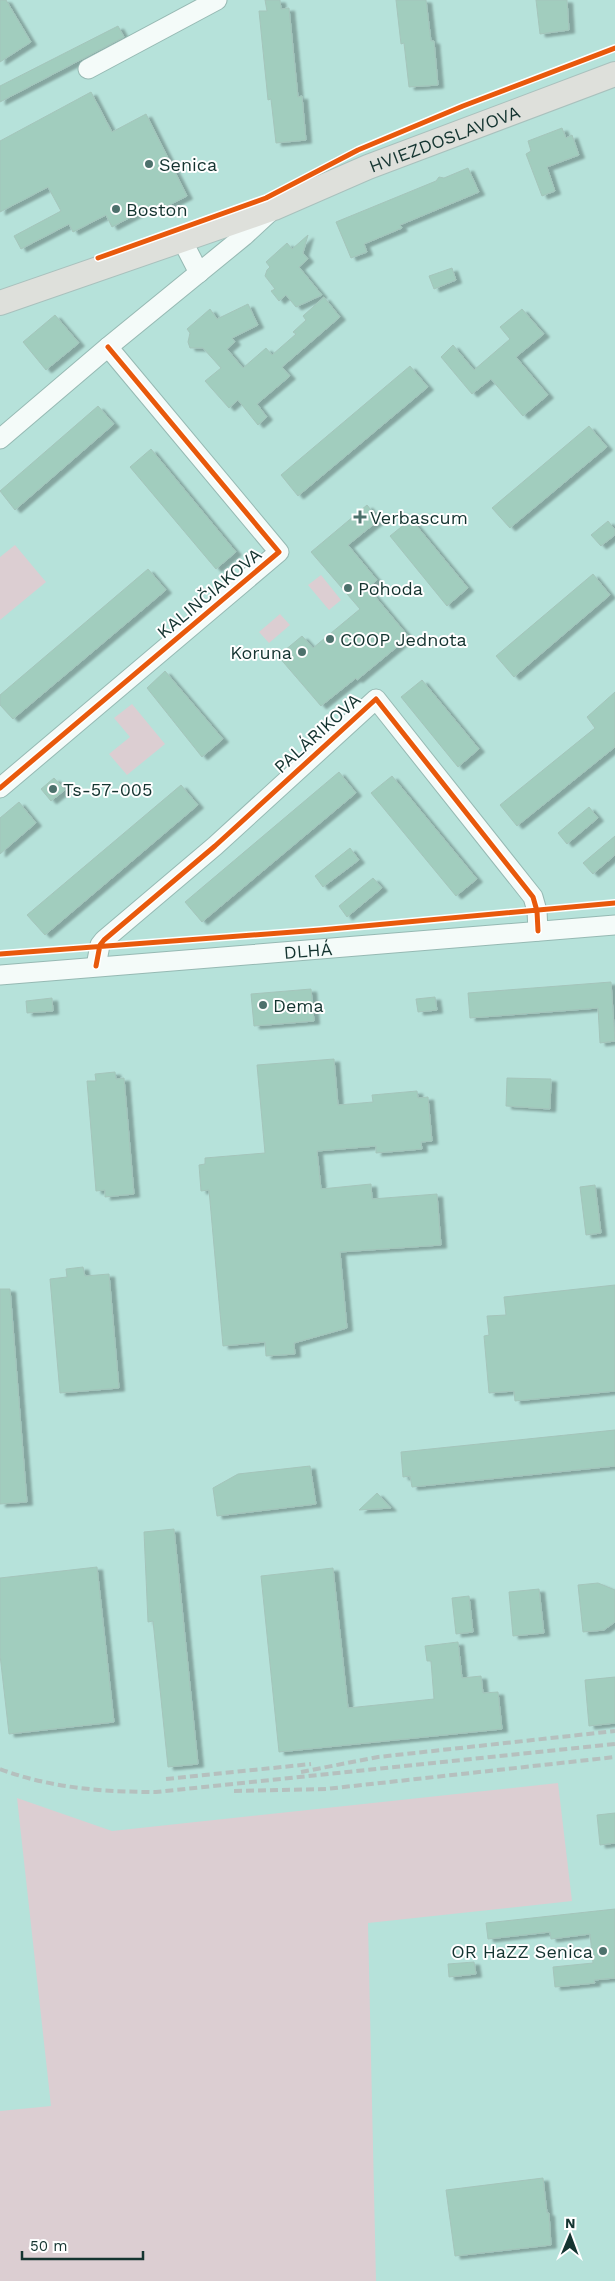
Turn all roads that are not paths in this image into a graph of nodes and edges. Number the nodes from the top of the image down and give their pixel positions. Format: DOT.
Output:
graph roads {
  1 [pos="217,0"];
  2 [pos="88,69"];
  3 [pos="615,74"];
  4 [pos="274,208"];
  5 [pos="182,240"];
  6 [pos="199,273"];
  7 [pos="0,303"];
  8 [pos="108,347"];
  9 [pos="0,440"];
  10 [pos="0,788"];
  11 [pos="615,925"];
  12 [pos="538,931"];
  13 [pos="96,966"];
  14 [pos="0,975"];
  1 -- 2 [label="street"];
  3 -- 4 [label="main road, HVIEZDOSLAVOVA"];
  4 -- 5 [label="main road, HVIEZDOSLAVOVA"];
  4 -- 6 [label="street, HVIEZDOSLAVOVA"];
  5 -- 6 [label="street"];
  5 -- 7 [label="main road, HVIEZDOSLAVOVA"];
  6 -- 8 [label="street, HVIEZDOSLAVOVA"];
  8 -- 9 [label="street, HVIEZDOSLAVOVA"];
  8 -- 10 [label="street, KALINČIAKOVA"];
  11 -- 12 [label="street, DLHÁ"];
  12 -- 13 [label="street, DLHÁ"];
  12 -- 13 [label="street, PALÁRIKOVA"];
  13 -- 14 [label="street, DLHÁ"];
}
